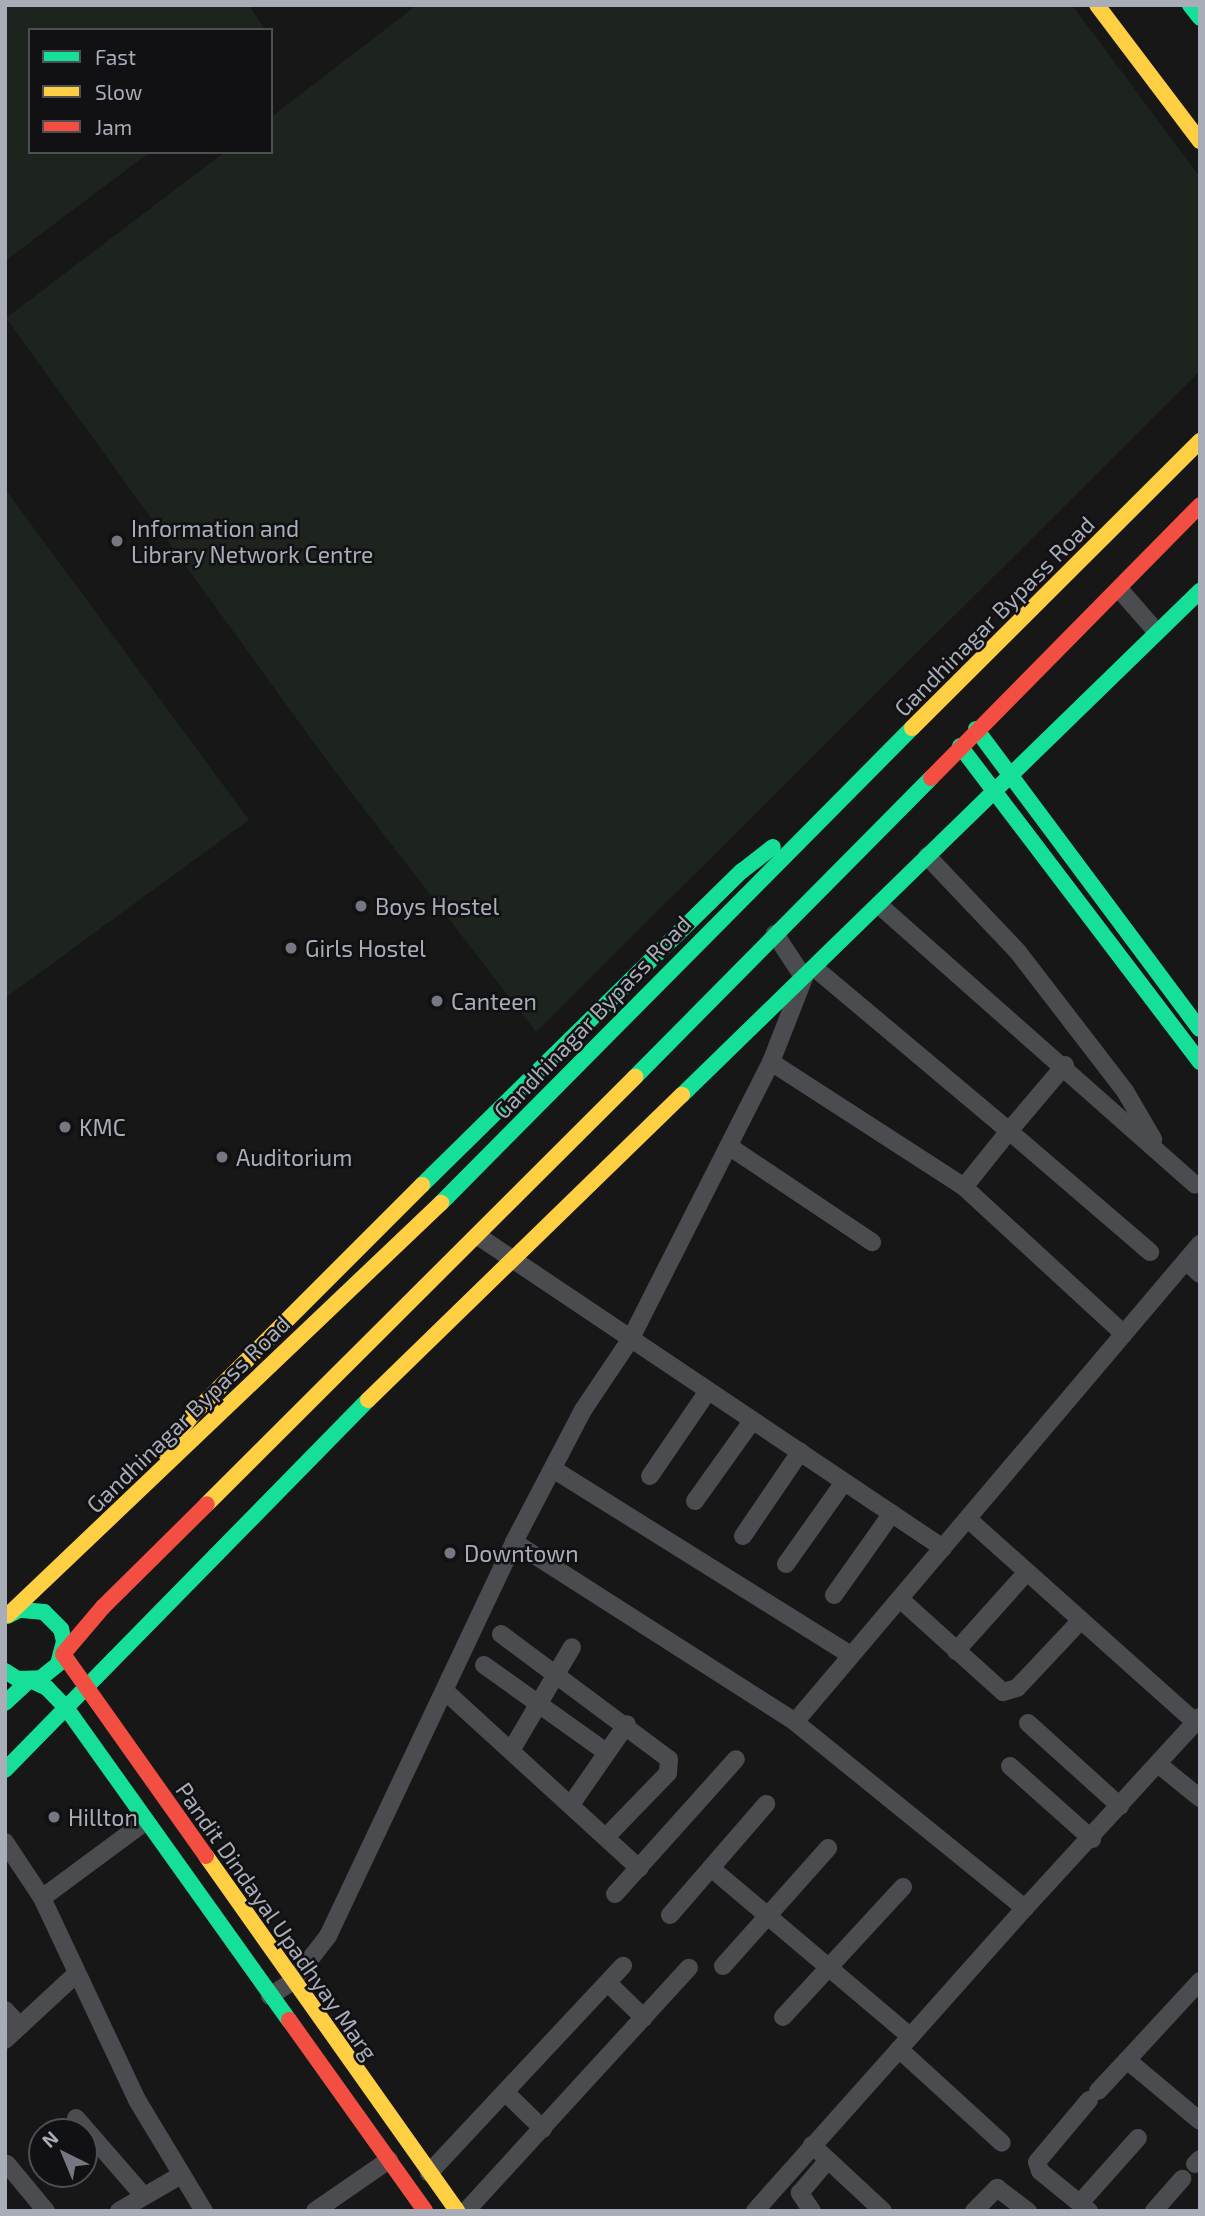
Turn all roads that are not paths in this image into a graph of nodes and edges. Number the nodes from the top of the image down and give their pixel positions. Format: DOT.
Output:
graph roads {
  1 [pos="1097,5"];
  2 [pos="1190,5"];
  3 [pos="1200,18"];
  4 [pos="1200,141"];
  5 [pos="1200,441"];
  6 [pos="1200,505"];
  7 [pos="1119,590"];
  8 [pos="1200,591"];
  9 [pos="1156,631"];
  10 [pos="975,729"];
  11 [pos="960,746"];
  12 [pos="1012,772"];
  13 [pos="868,776"];
  14 [pos="995,787"];
  15 [pos="927,856"];
  16 [pos="879,905"];
  17 [pos="775,934"];
  18 [pos="810,973"];
  19 [pos="1200,1029"];
  20 [pos="771,1062"];
  21 [pos="1200,1062"];
  22 [pos="1065,1065"];
  23 [pos="1009,1131"];
  24 [pos="730,1147"];
  25 [pos="1157,1148"];
  26 [pos="1195,1185"];
  27 [pos="964,1187"];
  28 [pos="478,1237"];
  29 [pos="872,1242"];
  30 [pos="1200,1244"];
  31 [pos="1150,1252"];
  32 [pos="515,1260"];
  33 [pos="1186,1261"];
  34 [pos="1200,1275"];
  35 [pos="1124,1334"];
  36 [pos="630,1340"];
  37 [pos="708,1391"];
  38 [pos="752,1421"];
  39 [pos="800,1452"];
  40 [pos="553,1469"];
  41 [pos="650,1476"];
  42 [pos="845,1482"];
  43 [pos="695,1501"];
  44 [pos="892,1513"];
  45 [pos="117,1514"];
  46 [pos="968,1519"];
  47 [pos="743,1536"];
  48 [pos="514,1542"];
  49 [pos="943,1548"];
  50 [pos="786,1564"];
  51 [pos="1027,1572"];
  52 [pos="834,1595"];
  53 [pos="900,1599"];
  54 [pos="6,1615"];
  55 [pos="1081,1620"];
  56 [pos="501,1633"];
  57 [pos="572,1647"];
  58 [pos="956,1651"];
  59 [pos="63,1654"];
  60 [pos="851,1655"];
  61 [pos="484,1665"];
  62 [pos="5,1671"];
  63 [pos="556,1672"];
  64 [pos="30,1680"];
  65 [pos="86,1686"];
  66 [pos="445,1691"];
  67 [pos="538,1702"];
  68 [pos="5,1703"];
  69 [pos="67,1709"];
  70 [pos="1197,1719"];
  71 [pos="795,1722"];
  72 [pos="1028,1723"];
  73 [pos="627,1724"];
  74 [pos="512,1749"];
  75 [pos="607,1752"];
  76 [pos="736,1759"];
  77 [pos="1158,1764"];
  78 [pos="1010,1766"];
  79 [pos="5,1770"];
  80 [pos="1200,1798"];
  81 [pos="572,1803"];
  82 [pos="766,1804"];
  83 [pos="1120,1806"];
  84 [pos="146,1821"];
  85 [pos="607,1836"];
  86 [pos="1092,1839"];
  87 [pos="5,1842"];
  88 [pos="828,1848"];
  89 [pos="639,1868"];
  90 [pos="711,1868"];
  91 [pos="903,1887"];
  92 [pos="615,1894"];
  93 [pos="42,1898"];
  94 [pos="1025,1908"];
  95 [pos="670,1915"];
  96 [pos="769,1917"];
  97 [pos="623,1966"];
  98 [pos="723,1966"];
  99 [pos="828,1967"];
  100 [pos="690,1968"];
  101 [pos="77,1973"];
  102 [pos="293,1980"];
  103 [pos="1200,1981"];
  104 [pos="608,1983"];
  105 [pos="270,1996"];
  106 [pos="5,2010"];
  107 [pos="783,2017"];
  108 [pos="644,2018"];
  109 [pos="20,2026"];
  110 [pos="5,2040"];
  111 [pos="904,2042"];
  112 [pos="1128,2060"];
  113 [pos="505,2092"];
  114 [pos="1200,2120"];
  115 [pos="543,2129"];
  116 [pos="1138,2138"];
  117 [pos="98,2143"];
  118 [pos="1002,2143"];
  119 [pos="813,2145"];
  120 [pos="389,2160"];
  121 [pos="828,2160"];
  122 [pos="7,2164"];
  123 [pos="429,2172"];
  124 [pos="181,2175"];
  125 [pos="1182,2179"];
  126 [pos="142,2194"];
  127 [pos="1084,2207"];
  128 [pos="46,2211"];
  129 [pos="119,2211"];
  130 [pos="204,2211"];
  131 [pos="315,2211"];
  132 [pos="425,2211"];
  133 [pos="457,2211"];
  134 [pos="466,2211"];
  135 [pos="755,2211"];
  136 [pos="812,2211"];
  137 [pos="883,2211"];
  138 [pos="974,2211"];
  139 [pos="1028,2211"];
  140 [pos="1154,2211"];
  1 -- 4 [label="street"];
  2 -- 3 [label="street"];
  5 -- 13 [label="street, Gandhinagar Bypass Road"];
  6 -- 7 [label="street"];
  7 -- 9 [label="street"];
  7 -- 10 [label="street"];
  8 -- 9 [label="street"];
  9 -- 12 [label="street"];
  10 -- 11 [label="street"];
  10 -- 12 [label="street"];
  11 -- 14 [label="street"];
  11 -- 17 [label="street"];
  12 -- 14 [label="street"];
  12 -- 19 [label="street"];
  13 -- 45 [label="street, Gandhinagar Bypass Road"];
  13 -- 45 [label="street"];
  14 -- 15 [label="street"];
  14 -- 21 [label="street"];
  15 -- 16 [label="street"];
  15 -- 25 [label="street"];
  16 -- 18 [label="street"];
  16 -- 22 [label="street"];
  17 -- 18 [label="street"];
  17 -- 28 [label="street"];
  18 -- 20 [label="street"];
  18 -- 23 [label="street"];
  18 -- 32 [label="street"];
  20 -- 24 [label="street"];
  20 -- 27 [label="street"];
  22 -- 23 [label="street"];
  22 -- 25 [label="street"];
  23 -- 27 [label="street"];
  23 -- 31 [label="street"];
  24 -- 29 [label="street"];
  24 -- 36 [label="street"];
  25 -- 26 [label="street"];
  27 -- 35 [label="street"];
  28 -- 32 [label="street"];
  28 -- 59 [label="street"];
  30 -- 33 [label="street"];
  32 -- 36 [label="street"];
  32 -- 65 [label="street"];
  33 -- 34 [label="street"];
  33 -- 35 [label="street"];
  35 -- 46 [label="street"];
  36 -- 37 [label="street"];
  36 -- 40 [label="street"];
  37 -- 38 [label="street"];
  37 -- 41 [label="street"];
  38 -- 39 [label="street"];
  38 -- 43 [label="street"];
  39 -- 42 [label="street"];
  39 -- 47 [label="street"];
  40 -- 48 [label="street"];
  40 -- 60 [label="street"];
  42 -- 44 [label="street"];
  42 -- 50 [label="street"];
  44 -- 49 [label="street"];
  44 -- 52 [label="street"];
  45 -- 54 [label="street, Gandhinagar Bypass Road"];
  46 -- 49 [label="street"];
  46 -- 51 [label="street"];
  48 -- 66 [label="street"];
  48 -- 71 [label="street"];
  49 -- 53 [label="street"];
  51 -- 55 [label="street"];
  51 -- 58 [label="street"];
  53 -- 58 [label="street"];
  53 -- 60 [label="street"];
  54 -- 59 [label="street, Pandit Dindayal Upadhyay Marg"];
  55 -- 58 [label="street"];
  55 -- 70 [label="street"];
  56 -- 63 [label="street"];
  57 -- 63 [label="street"];
  59 -- 64 [label="street"];
  59 -- 65 [label="street, Pandit Dindayal Upadhyay Marg"];
  60 -- 71 [label="street"];
  61 -- 67 [label="street"];
  62 -- 64 [label="street, Pandit Dindayal Upadhyay Marg"];
  63 -- 67 [label="street"];
  63 -- 73 [label="street"];
  64 -- 68 [label="street"];
  64 -- 69 [label="street, Pandit Dindayal Upadhyay Marg"];
  65 -- 69 [label="street"];
  65 -- 102 [label="street, Pandit Dindayal Upadhyay Marg"];
  66 -- 74 [label="street"];
  66 -- 102 [label="street"];
  67 -- 74 [label="street"];
  67 -- 75 [label="street"];
  69 -- 79 [label="street"];
  69 -- 84 [label="street, Pandit Dindayal Upadhyay Marg"];
  70 -- 77 [label="street"];
  71 -- 94 [label="street"];
  72 -- 83 [label="street"];
  73 -- 75 [label="street"];
  73 -- 85 [label="street"];
  74 -- 81 [label="street"];
  75 -- 81 [label="street"];
  76 -- 89 [label="street"];
  77 -- 80 [label="street"];
  77 -- 83 [label="street"];
  78 -- 86 [label="street"];
  81 -- 85 [label="street"];
  82 -- 90 [label="street"];
  83 -- 86 [label="street"];
  84 -- 93 [label="street"];
  84 -- 105 [label="street, Pandit Dindayal Upadhyay Marg"];
  85 -- 89 [label="street"];
  86 -- 94 [label="street"];
  87 -- 93 [label="street"];
  88 -- 96 [label="street"];
  89 -- 92 [label="street"];
  90 -- 95 [label="street"];
  90 -- 96 [label="street"];
  91 -- 99 [label="street"];
  93 -- 101 [label="street"];
  94 -- 111 [label="street"];
  96 -- 98 [label="street"];
  96 -- 99 [label="street"];
  97 -- 104 [label="street"];
  99 -- 107 [label="street"];
  99 -- 111 [label="street"];
  100 -- 108 [label="street"];
  101 -- 109 [label="street"];
  101 -- 124 [label="street"];
  102 -- 105 [label="street"];
  102 -- 123 [label="street, Pandit Dindayal Upadhyay Marg"];
  103 -- 112 [label="street"];
  104 -- 108 [label="street"];
  104 -- 113 [label="street"];
  105 -- 120 [label="street, Pandit Dindayal Upadhyay Marg"];
  106 -- 109 [label="street"];
  108 -- 115 [label="street"];
  109 -- 110 [label="street"];
  111 -- 118 [label="street"];
  111 -- 119 [label="street"];
  112 -- 114 [label="street"];
  112 -- 127 [label="street"];
  113 -- 115 [label="street"];
  113 -- 123 [label="street"];
  115 -- 134 [label="street"];
  116 -- 127 [label="street"];
  117 -- 126 [label="street"];
  119 -- 121 [label="street"];
  119 -- 135 [label="street"];
  120 -- 131 [label="street"];
  120 -- 132 [label="street, Pandit Dindayal Upadhyay Marg"];
  121 -- 136 [label="street"];
  121 -- 137 [label="street"];
  122 -- 128 [label="street"];
  123 -- 133 [label="street, Pandit Dindayal Upadhyay Marg"];
  124 -- 126 [label="street"];
  124 -- 130 [label="street"];
  125 -- 140 [label="street"];
  126 -- 129 [label="street"];
  138 -- 139 [label="street"];
}
